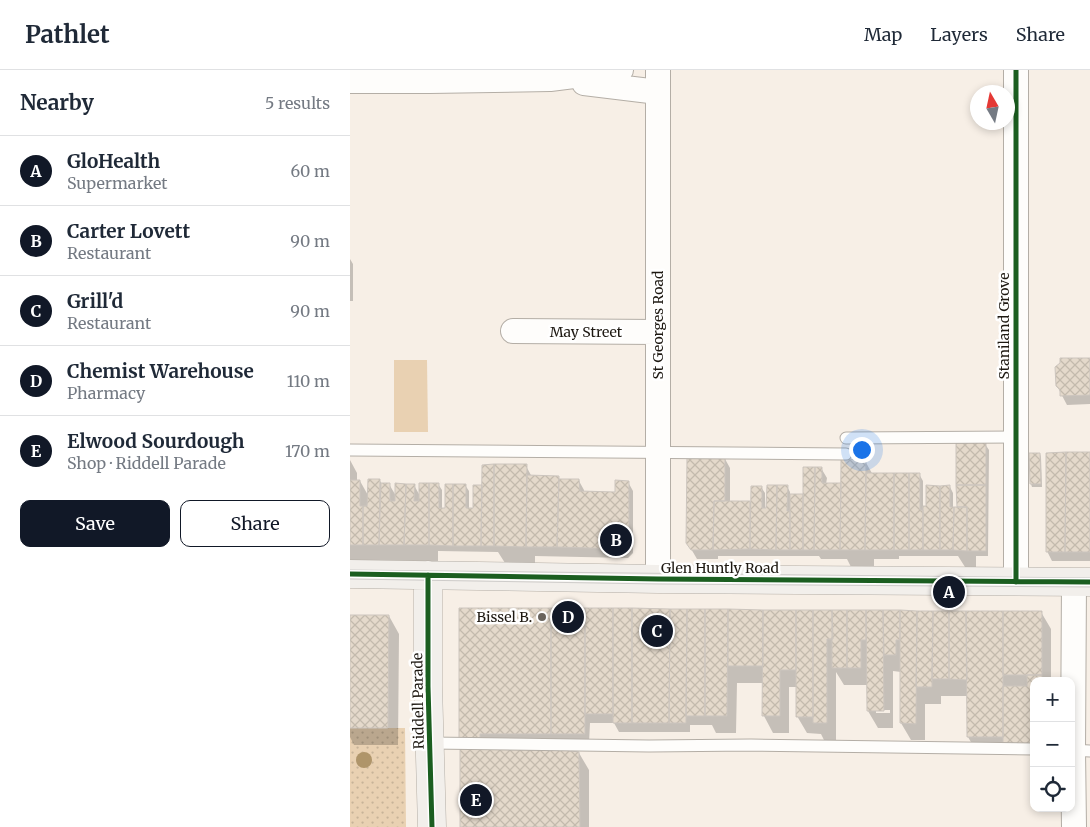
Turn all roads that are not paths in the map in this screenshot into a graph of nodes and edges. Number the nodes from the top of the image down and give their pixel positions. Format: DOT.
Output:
graph roads {
  1 [pos="621,70"];
  2 [pos="1016,70"];
  3 [pos="419,76"];
  4 [pos="550,79"];
  5 [pos="350,81"];
  6 [pos="658,81"];
  7 [pos="513,331"];
  8 [pos="658,332"];
  9 [pos="1016,437"];
  10 [pos="846,438"];
  11 [pos="350,450"];
  12 [pos="657,453"];
  13 [pos="846,454"];
  14 [pos="350,574"];
  15 [pos="428,575"];
  16 [pos="658,579"];
  17 [pos="1016,582"];
  18 [pos="1082,582"];
  19 [pos="430,743"];
  20 [pos="1030,750"];
  21 [pos="1078,750"];
  22 [pos="432,827"];
  23 [pos="1074,827"];
  1 -- 4 [label="street"];
  2 -- 9 [label="street, Staniland Grove"];
  3 -- 4 [label="street"];
  3 -- 5 [label="street"];
  4 -- 6 [label="street"];
  6 -- 8 [label="street, St Georges Road"];
  7 -- 8 [label="street, May Street"];
  8 -- 12 [label="street, St Georges Road"];
  9 -- 10 [label="lane"];
  9 -- 17 [label="street, Staniland Grove"];
  11 -- 12 [label="lane"];
  12 -- 13 [label="lane"];
  12 -- 16 [label="street, St Georges Road"];
  14 -- 15 [label="street, Glen Huntly Road"];
  15 -- 16 [label="street, Glen Huntly Road"];
  15 -- 19 [label="street, Riddell Parade"];
  16 -- 17 [label="street, Glen Huntly Road"];
  17 -- 18 [label="street, Glen Huntly Road"];
  18 -- 21 [label="street"];
  19 -- 20 [label="lane"];
  19 -- 22 [label="street, Riddell Parade"];
  21 -- 23 [label="street"];
}
